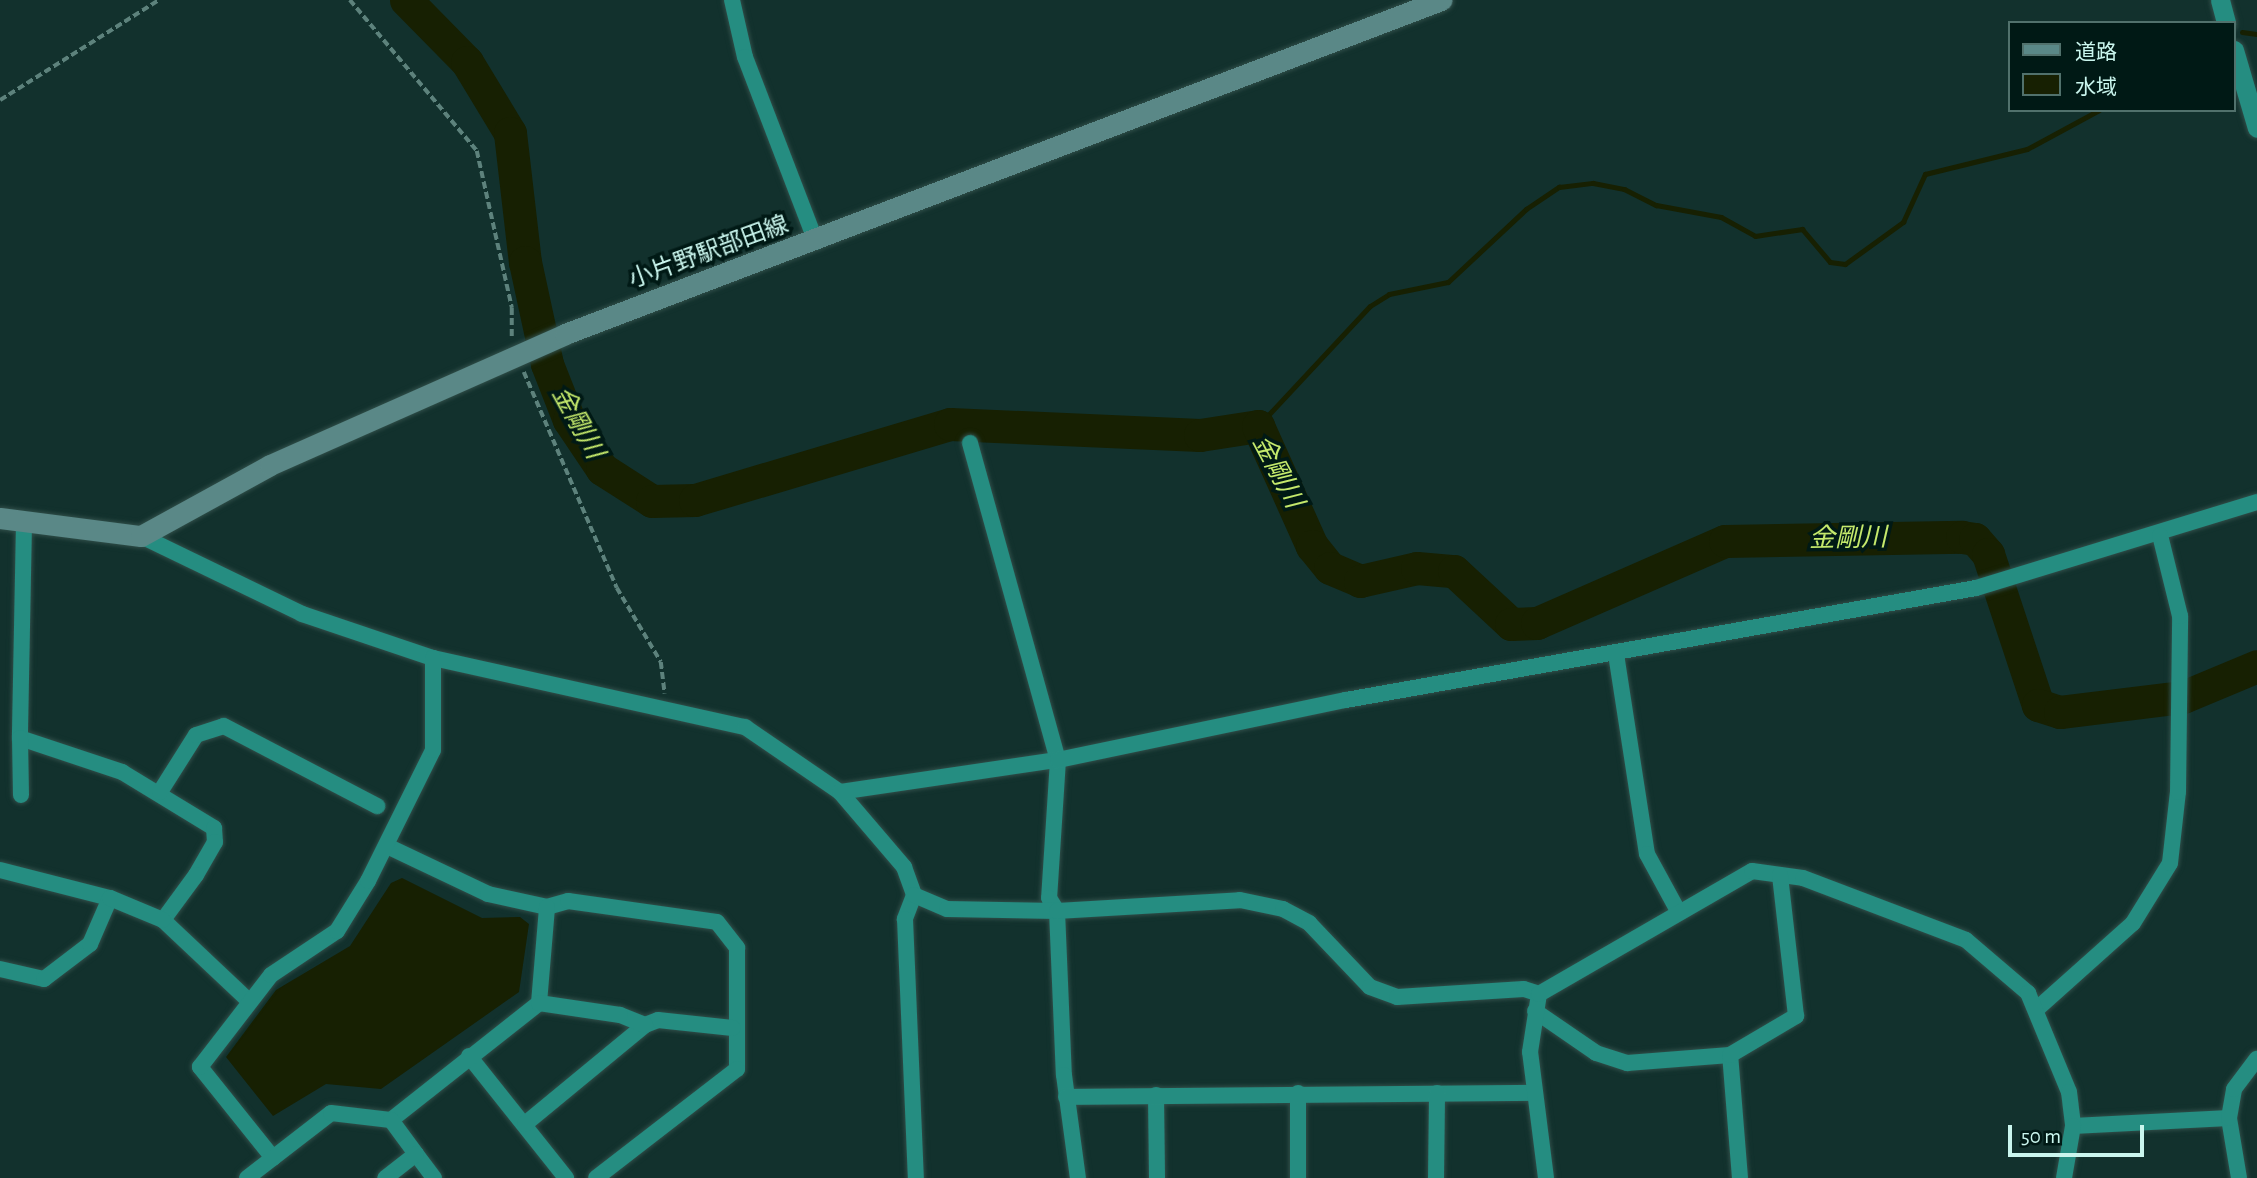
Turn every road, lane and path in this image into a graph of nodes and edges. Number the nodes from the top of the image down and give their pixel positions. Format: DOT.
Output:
graph roads {
  1 [pos="159,0"];
  2 [pos="350,0"];
  3 [pos="732,0"];
  4 [pos="1441,0"];
  5 [pos="2220,0"];
  6 [pos="2225,21"];
  7 [pos="2236,57"];
  8 [pos="0,100"];
  9 [pos="2257,128"];
  10 [pos="816,242"];
  11 [pos="516,355"];
  12 [pos="970,443"];
  13 [pos="2257,502"];
  14 [pos="0,518"];
  15 [pos="24,523"];
  16 [pos="2160,535"];
  17 [pos="141,536"];
  18 [pos="1616,654"];
  19 [pos="433,658"];
  20 [pos="666,706"];
  21 [pos="20,738"];
  22 [pos="1058,760"];
  23 [pos="160,792"];
  24 [pos="840,792"];
  25 [pos="21,795"];
  26 [pos="377,806"];
  27 [pos="387,846"];
  28 [pos="0,870"];
  29 [pos="1780,875"];
  30 [pos="914,895"];
  31 [pos="110,898"];
  32 [pos="547,907"];
  33 [pos="1677,909"];
  34 [pos="1057,911"];
  35 [pos="163,920"];
  36 [pos="0,969"];
  37 [pos="1539,994"];
  38 [pos="248,1000"];
  39 [pos="539,1003"];
  40 [pos="2038,1009"];
  41 [pos="1535,1011"];
  42 [pos="645,1025"];
  43 [pos="733,1028"];
  44 [pos="1730,1055"];
  45 [pos="470,1056"];
  46 [pos="2257,1059"];
  47 [pos="1298,1093"];
  48 [pos="1437,1093"];
  49 [pos="1535,1093"];
  50 [pos="1156,1095"];
  51 [pos="1066,1097"];
  52 [pos="2229,1118"];
  53 [pos="391,1120"];
  54 [pos="525,1124"];
  55 [pos="2073,1126"];
  56 [pos="416,1154"];
  57 [pos="273,1158"];
  58 [pos="247,1178"];
  59 [pos="385,1178"];
  60 [pos="434,1178"];
  61 [pos="566,1178"];
  62 [pos="596,1178"];
  63 [pos="916,1178"];
  64 [pos="1079,1178"];
  65 [pos="1157,1178"];
  66 [pos="1298,1178"];
  67 [pos="1436,1178"];
  68 [pos="1546,1178"];
  69 [pos="1740,1178"];
  70 [pos="2064,1178"];
  71 [pos="2239,1178"];
  1 -- 8 [label="path"];
  2 -- 11 [label="path"];
  3 -- 10 [label="street"];
  4 -- 10 [label="main road, 小片野駅部田線"];
  5 -- 6 [label="street"];
  7 -- 9 [label="street"];
  10 -- 11 [label="main road, 小片野駅部田線"];
  11 -- 17 [label="main road, 小片野駅部田線"];
  11 -- 20 [label="path"];
  12 -- 22 [label="street"];
  13 -- 16 [label="street"];
  14 -- 15 [label="main road"];
  15 -- 17 [label="main road"];
  15 -- 21 [label="street"];
  16 -- 18 [label="street"];
  16 -- 40 [label="street"];
  17 -- 19 [label="street"];
  18 -- 22 [label="street"];
  18 -- 33 [label="street"];
  19 -- 20 [label="street"];
  19 -- 27 [label="street"];
  20 -- 24 [label="street"];
  21 -- 23 [label="street"];
  21 -- 25 [label="street"];
  22 -- 24 [label="street"];
  22 -- 34 [label="street"];
  23 -- 26 [label="street"];
  23 -- 35 [label="street"];
  24 -- 30 [label="street"];
  27 -- 32 [label="street"];
  27 -- 38 [label="street"];
  28 -- 31 [label="street"];
  29 -- 33 [label="street"];
  29 -- 40 [label="street"];
  29 -- 44 [label="street"];
  30 -- 34 [label="street"];
  30 -- 63 [label="street"];
  31 -- 35 [label="street"];
  31 -- 36 [label="street"];
  32 -- 39 [label="street"];
  32 -- 43 [label="street"];
  33 -- 37 [label="street"];
  34 -- 37 [label="street"];
  34 -- 51 [label="street"];
  35 -- 38 [label="street"];
  37 -- 41 [label="street"];
  38 -- 57 [label="street"];
  39 -- 42 [label="street"];
  39 -- 45 [label="street"];
  40 -- 55 [label="street"];
  41 -- 44 [label="street"];
  41 -- 49 [label="street"];
  42 -- 43 [label="street"];
  42 -- 54 [label="street"];
  43 -- 62 [label="street"];
  44 -- 69 [label="street"];
  45 -- 53 [label="street"];
  45 -- 54 [label="street"];
  46 -- 52 [label="street"];
  47 -- 48 [label="street"];
  47 -- 50 [label="street"];
  47 -- 66 [label="street"];
  48 -- 49 [label="street"];
  48 -- 67 [label="street"];
  49 -- 68 [label="street"];
  50 -- 51 [label="street"];
  50 -- 65 [label="street"];
  51 -- 64 [label="street"];
  52 -- 55 [label="street"];
  52 -- 71 [label="street"];
  53 -- 56 [label="street"];
  53 -- 57 [label="street"];
  54 -- 61 [label="street"];
  55 -- 70 [label="street"];
  56 -- 59 [label="street"];
  56 -- 60 [label="street"];
  57 -- 58 [label="street"];
}
